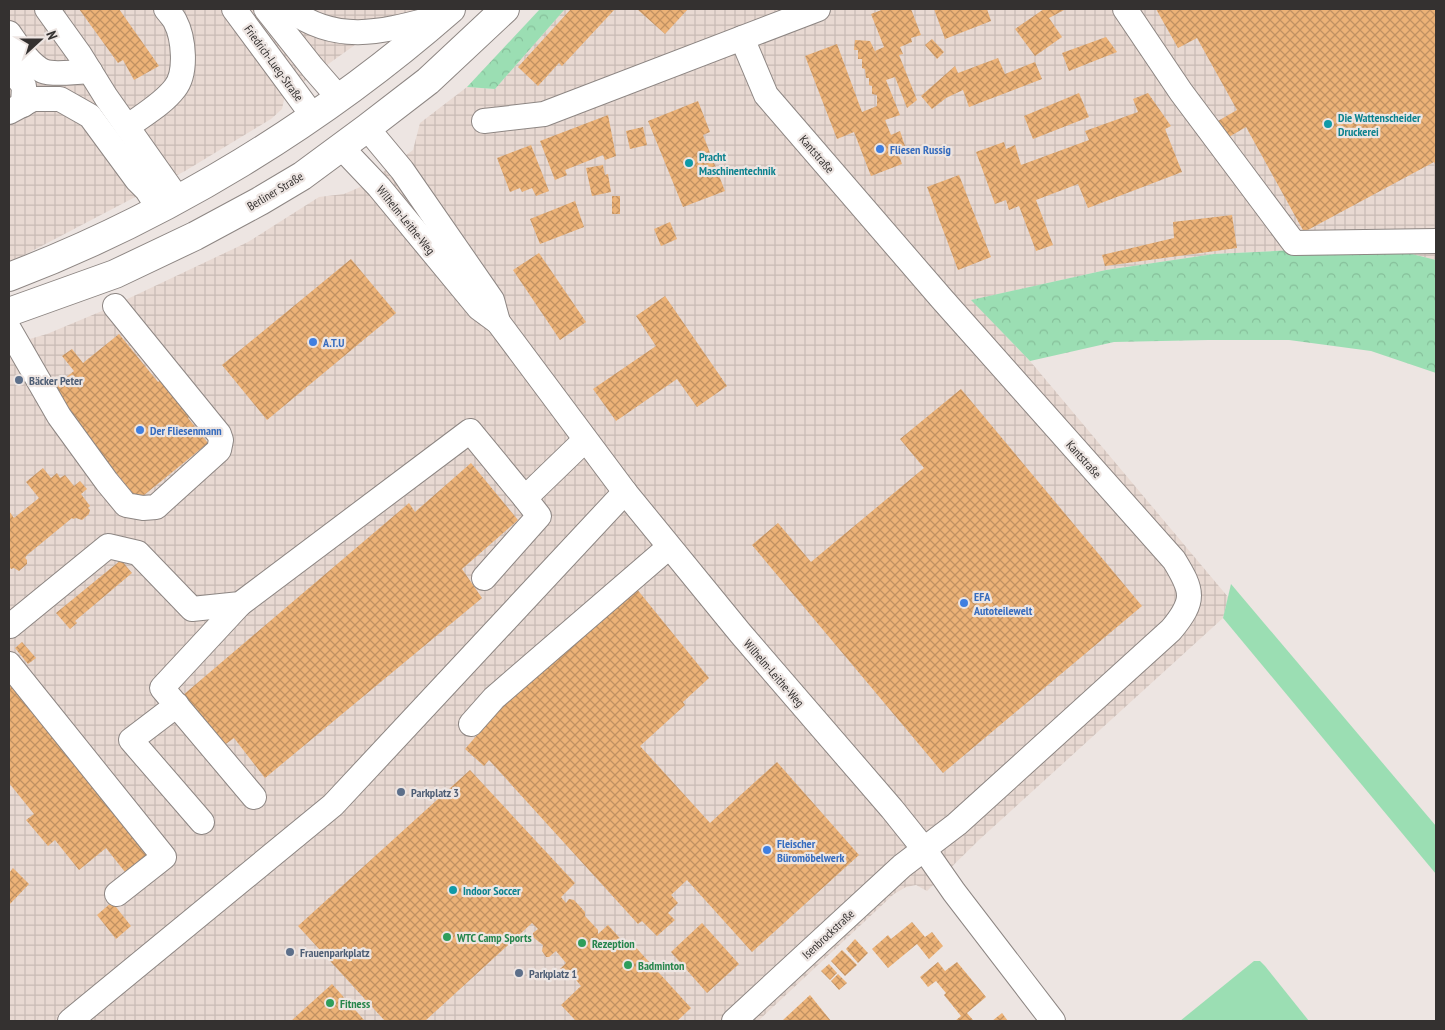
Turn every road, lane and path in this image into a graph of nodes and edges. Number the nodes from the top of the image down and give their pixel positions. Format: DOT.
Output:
graph roads {
  1 [pos="47,9"];
  2 [pos="166,9"];
  3 [pos="234,9"];
  4 [pos="266,9"];
  5 [pos="290,9"];
  6 [pos="505,9"];
  7 [pos="818,9"];
  8 [pos="1125,9"];
  9 [pos="447,13"];
  10 [pos="9,33"];
  11 [pos="742,38"];
  12 [pos="9,67"];
  13 [pos="90,70"];
  14 [pos="339,98"];
  15 [pos="16,108"];
  16 [pos="313,116"];
  17 [pos="484,122"];
  18 [pos="127,127"];
  19 [pos="367,128"];
  20 [pos="341,147"];
  21 [pos="168,204"];
  22 [pos="1436,241"];
  23 [pos="9,277"];
  24 [pos="115,306"];
  25 [pos="9,312"];
  26 [pos="498,322"];
  27 [pos="9,329"];
  28 [pos="585,440"];
  29 [pos="625,492"];
  30 [pos="525,498"];
  31 [pos="669,547"];
  32 [pos="484,578"];
  33 [pos="240,604"];
  34 [pos="9,624"];
  35 [pos="9,664"];
  36 [pos="176,705"];
  37 [pos="471,724"];
  38 [pos="254,797"];
  39 [pos="202,822"];
  40 [pos="924,849"];
  41 [pos="117,894"];
  42 [pos="70,1021"];
  43 [pos="734,1021"];
  44 [pos="1053,1021"];
  1 -- 13 [label="street"];
  2 -- 18 [label="street"];
  3 -- 16 [label="street, Friedrich-Lueg-Straße"];
  4 -- 14 [label="street, Friedrich-Lueg-Straße"];
  5 -- 9 [label="street"];
  6 -- 19 [label="main road, Berliner Straße"];
  7 -- 11 [label="street"];
  8 -- 22 [label="street"];
  9 -- 14 [label="main road"];
  10 -- 13 [label="street"];
  11 -- 17 [label="street"];
  11 -- 40 [label="street, Kantstraße"];
  12 -- 15 [label="street"];
  13 -- 18 [label="street"];
  14 -- 16 [label="main road"];
  14 -- 19 [label="main road, Wilhelm-Leithe-Weg"];
  15 -- 21 [label="street"];
  16 -- 20 [label="main road, Wilhelm-Leithe-Weg"];
  16 -- 21 [label="main road"];
  18 -- 21 [label="street"];
  19 -- 20 [label="main road, Berliner Straße"];
  19 -- 26 [label="street, Wilhelm-Leithe-Weg"];
  20 -- 25 [label="main road, Berliner Straße"];
  20 -- 26 [label="street, Wilhelm-Leithe-Weg"];
  21 -- 23 [label="main road"];
  24 -- 27 [label="street"];
  26 -- 28 [label="street, Wilhelm-Leithe-Weg"];
  28 -- 29 [label="street, Wilhelm-Leithe-Weg"];
  28 -- 30 [label="street"];
  29 -- 31 [label="street, Wilhelm-Leithe-Weg"];
  29 -- 42 [label="street"];
  30 -- 32 [label="street"];
  30 -- 33 [label="street"];
  31 -- 37 [label="street"];
  31 -- 40 [label="street, Wilhelm-Leithe-Weg"];
  33 -- 34 [label="street"];
  33 -- 36 [label="street"];
  35 -- 41 [label="street"];
  36 -- 38 [label="street"];
  36 -- 39 [label="street"];
  40 -- 43 [label="street, Isenbrockstraße"];
  40 -- 44 [label="street, Wilhelm-Leithe-Weg"];
}
